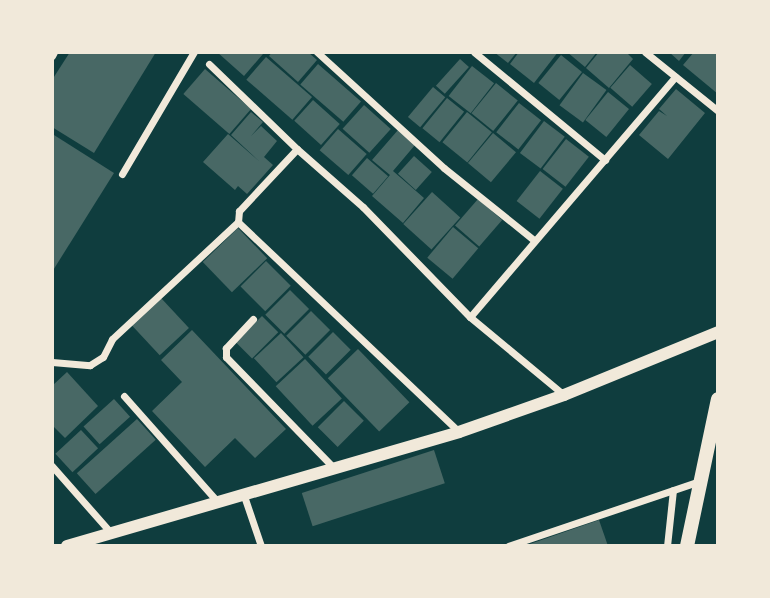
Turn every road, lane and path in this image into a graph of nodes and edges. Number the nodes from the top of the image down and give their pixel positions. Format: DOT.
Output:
graph roads {
  1 [pos="194,52"];
  2 [pos="317,52"];
  3 [pos="474,52"];
  4 [pos="645,52"];
  5 [pos="209,64"];
  6 [pos="675,77"];
  7 [pos="718,111"];
  8 [pos="297,149"];
  9 [pos="605,160"];
  10 [pos="122,174"];
  11 [pos="239,222"];
  12 [pos="534,240"];
  13 [pos="470,317"];
  14 [pos="253,319"];
  15 [pos="718,332"];
  16 [pos="52,362"];
  17 [pos="564,395"];
  18 [pos="124,396"];
  19 [pos="718,399"];
  20 [pos="459,432"];
  21 [pos="52,467"];
  22 [pos="334,467"];
  23 [pos="700,480"];
  24 [pos="673,490"];
  25 [pos="243,493"];
  26 [pos="217,501"];
  27 [pos="111,534"];
  28 [pos="98,542"];
  29 [pos="67,545"];
  30 [pos="261,545"];
  31 [pos="508,545"];
  32 [pos="667,545"];
  33 [pos="687,545"];
  1 -- 10 [label="street"];
  2 -- 12 [label="street"];
  3 -- 9 [label="street"];
  4 -- 6 [label="street"];
  5 -- 8 [label="street"];
  6 -- 7 [label="street"];
  6 -- 9 [label="street"];
  8 -- 11 [label="street"];
  8 -- 13 [label="street"];
  9 -- 12 [label="street"];
  11 -- 16 [label="street"];
  11 -- 20 [label="street"];
  12 -- 13 [label="street"];
  13 -- 17 [label="street"];
  14 -- 22 [label="street"];
  15 -- 17 [label="street"];
  17 -- 20 [label="street"];
  18 -- 26 [label="street"];
  19 -- 23 [label="main road"];
  20 -- 22 [label="street"];
  21 -- 27 [label="street"];
  22 -- 25 [label="street"];
  23 -- 24 [label="street"];
  23 -- 33 [label="main road"];
  24 -- 31 [label="street"];
  24 -- 32 [label="street"];
  25 -- 26 [label="street"];
  25 -- 30 [label="street"];
  26 -- 27 [label="street"];
  27 -- 28 [label="street"];
  28 -- 29 [label="street"];
}
